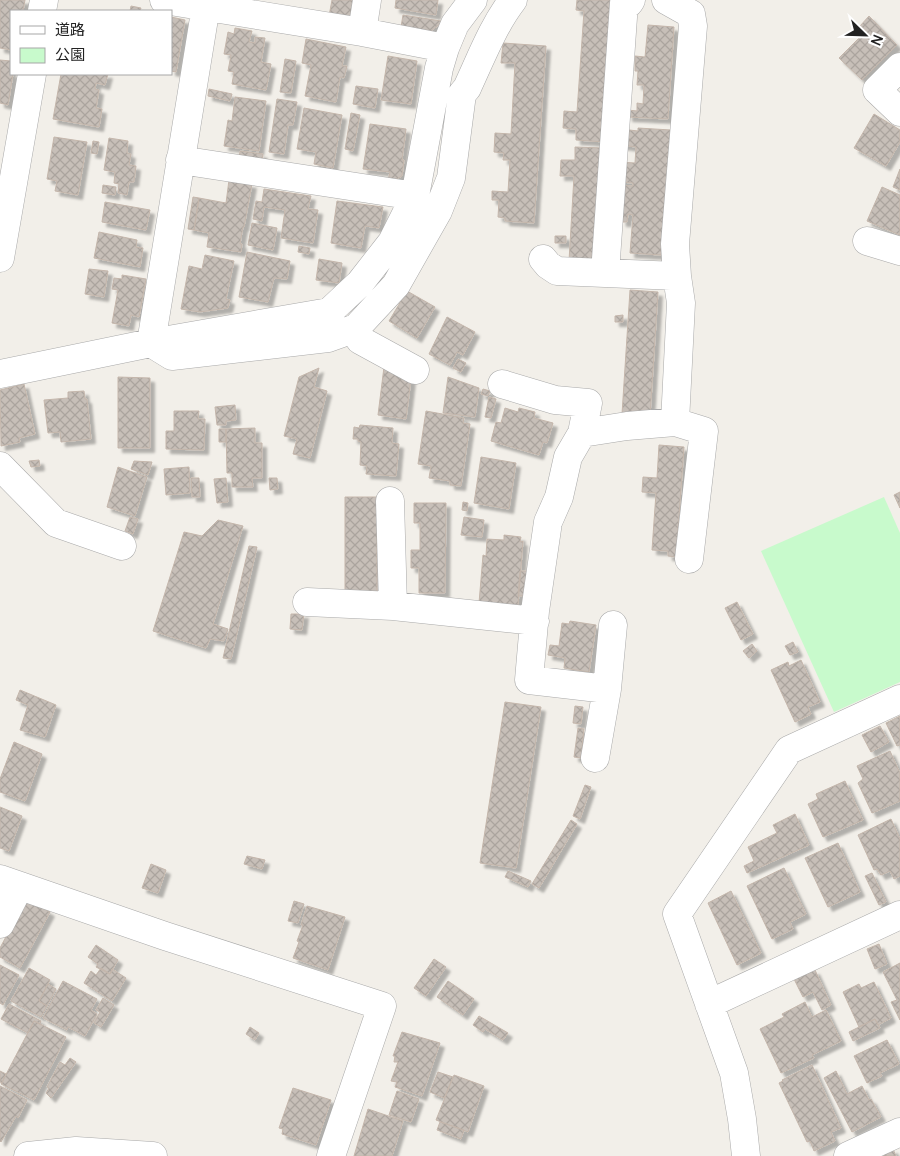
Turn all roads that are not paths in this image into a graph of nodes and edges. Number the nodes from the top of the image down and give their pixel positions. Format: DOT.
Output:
graph roads {
  1 [pos="164,0"];
  2 [pos="367,0"];
  3 [pos="473,0"];
  4 [pos="512,0"];
  5 [pos="631,0"];
  6 [pos="666,0"];
  7 [pos="207,3"];
  8 [pos="362,32"];
  9 [pos="445,48"];
  10 [pos="900,67"];
  11 [pos="32,75"];
  12 [pos="900,112"];
  13 [pos="10,140"];
  14 [pos="180,160"];
  15 [pos="415,196"];
  16 [pos="868,241"];
  17 [pos="900,251"];
  18 [pos="0,258"];
  19 [pos="543,258"];
  20 [pos="605,273"];
  21 [pos="677,276"];
  22 [pos="354,329"];
  23 [pos="151,343"];
  24 [pos="415,370"];
  25 [pos="0,374"];
  26 [pos="502,384"];
  27 [pos="675,422"];
  28 [pos="582,433"];
  29 [pos="0,466"];
  30 [pos="390,501"];
  31 [pos="122,546"];
  32 [pos="689,559"];
  33 [pos="307,602"];
  34 [pos="392,606"];
  35 [pos="535,621"];
  36 [pos="613,625"];
  37 [pos="607,689"];
  38 [pos="900,699"];
  39 [pos="596,758"];
  40 [pos="10,883"];
  41 [pos="900,915"];
  42 [pos="0,924"];
  43 [pos="709,1004"];
  44 [pos="900,1132"];
  45 [pos="28,1156"];
  46 [pos="153,1156"];
  47 [pos="331,1156"];
  48 [pos="746,1156"];
  49 [pos="848,1156"];
  1 -- 7 [label="street"];
  2 -- 8 [label="street"];
  3 -- 9 [label="street"];
  4 -- 22 [label="street"];
  5 -- 20 [label="street"];
  6 -- 21 [label="street"];
  7 -- 8 [label="street"];
  7 -- 14 [label="street"];
  8 -- 9 [label="street"];
  9 -- 15 [label="street"];
  10 -- 12 [label="street"];
  11 -- 13 [label="street"];
  13 -- 18 [label="street"];
  14 -- 15 [label="street"];
  14 -- 23 [label="street"];
  15 -- 23 [label="street"];
  16 -- 17 [label="street"];
  19 -- 20 [label="street"];
  20 -- 21 [label="street"];
  21 -- 27 [label="street"];
  22 -- 23 [label="street"];
  22 -- 24 [label="street"];
  23 -- 25 [label="street"];
  26 -- 28 [label="street"];
  27 -- 28 [label="street"];
  27 -- 32 [label="street"];
  28 -- 35 [label="street"];
  29 -- 31 [label="street"];
  30 -- 34 [label="street"];
  33 -- 34 [label="street"];
  34 -- 35 [label="street"];
  35 -- 37 [label="street"];
  36 -- 37 [label="street"];
  37 -- 39 [label="street"];
  38 -- 43 [label="street"];
  40 -- 42 [label="street"];
  40 -- 47 [label="street"];
  41 -- 43 [label="street"];
  43 -- 48 [label="street"];
  44 -- 49 [label="street"];
  45 -- 46 [label="street"];
}
